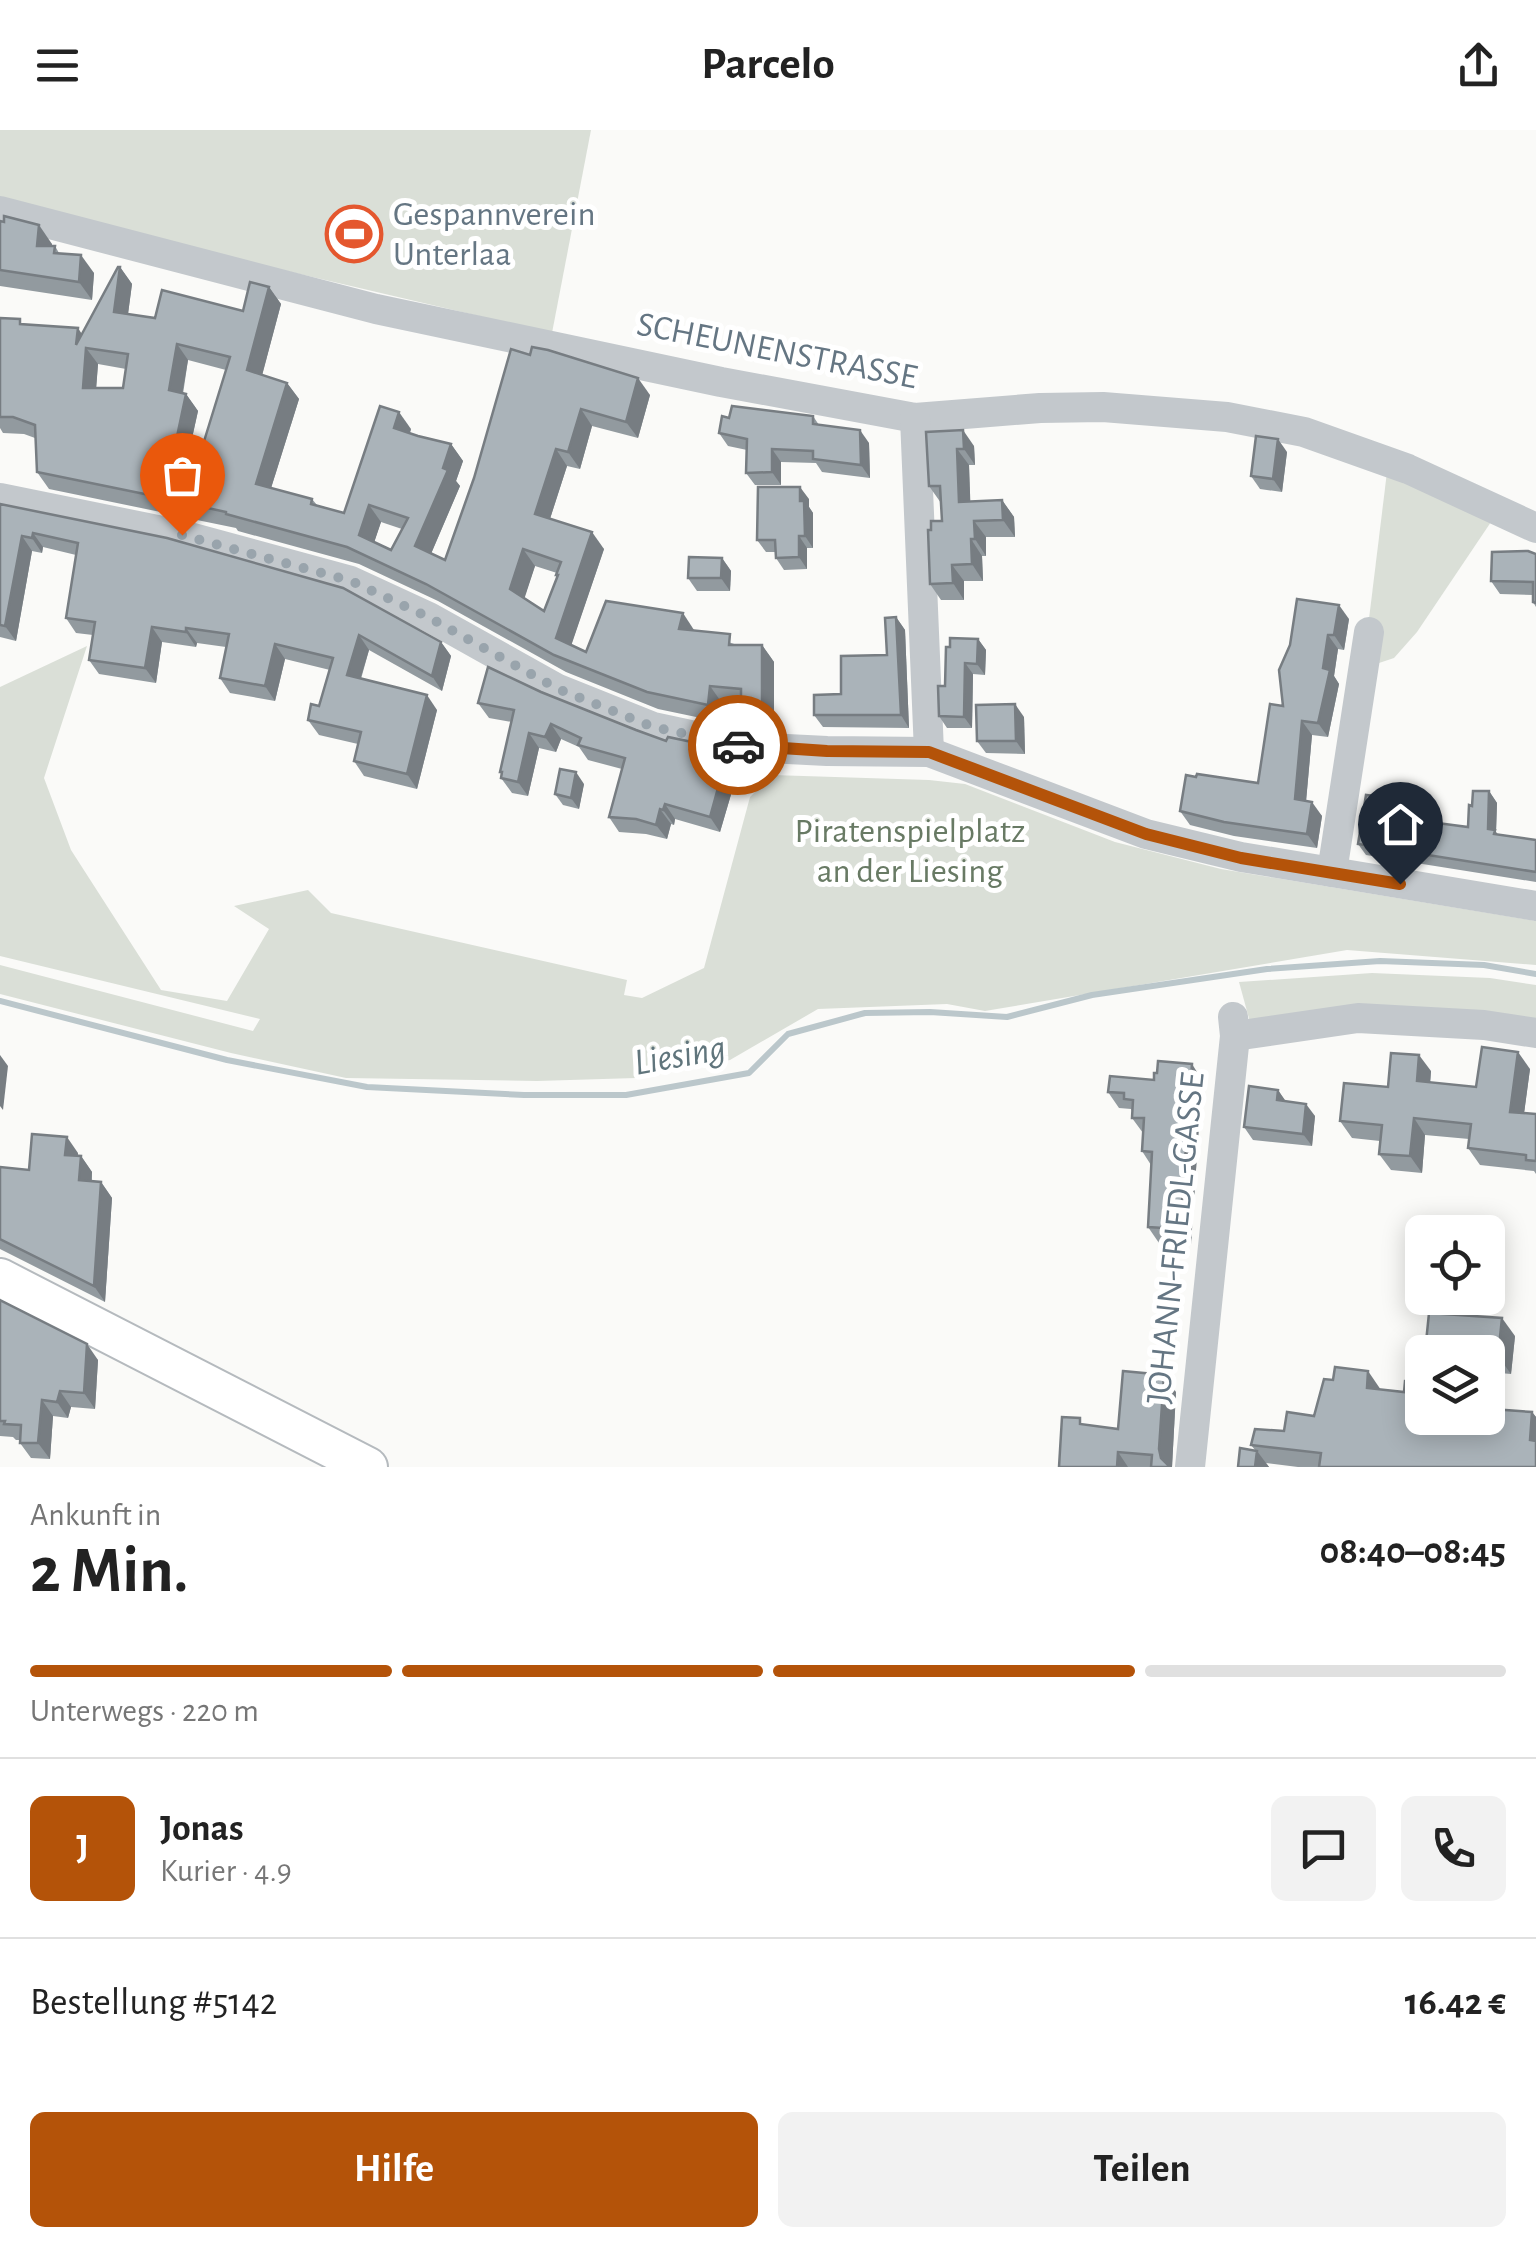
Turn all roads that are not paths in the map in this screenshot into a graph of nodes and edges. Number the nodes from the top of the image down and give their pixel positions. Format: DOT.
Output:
graph roads {
  1 [pos="0,211"];
  2 [pos="915,418"];
  3 [pos="0,498"];
  4 [pos="1536,528"];
  5 [pos="1370,632"];
  6 [pos="929,752"];
  7 [pos="1332,872"];
  8 [pos="1536,906"];
  9 [pos="1536,1033"];
  10 [pos="0,1278"];
  11 [pos="368,1467"];
  12 [pos="1190,1467"];
  1 -- 2 [label="street, SCHEUNENSTRASSE"];
  2 -- 4 [label="street, SCHEUNENSTRASSE"];
  2 -- 6 [label="street"];
  3 -- 6 [label="street"];
  5 -- 7 [label="street"];
  6 -- 7 [label="street"];
  7 -- 8 [label="street"];
  9 -- 12 [label="street, JOHANN-FRIEDL-GASSE"];
  10 -- 11 [label="main road"];
}
